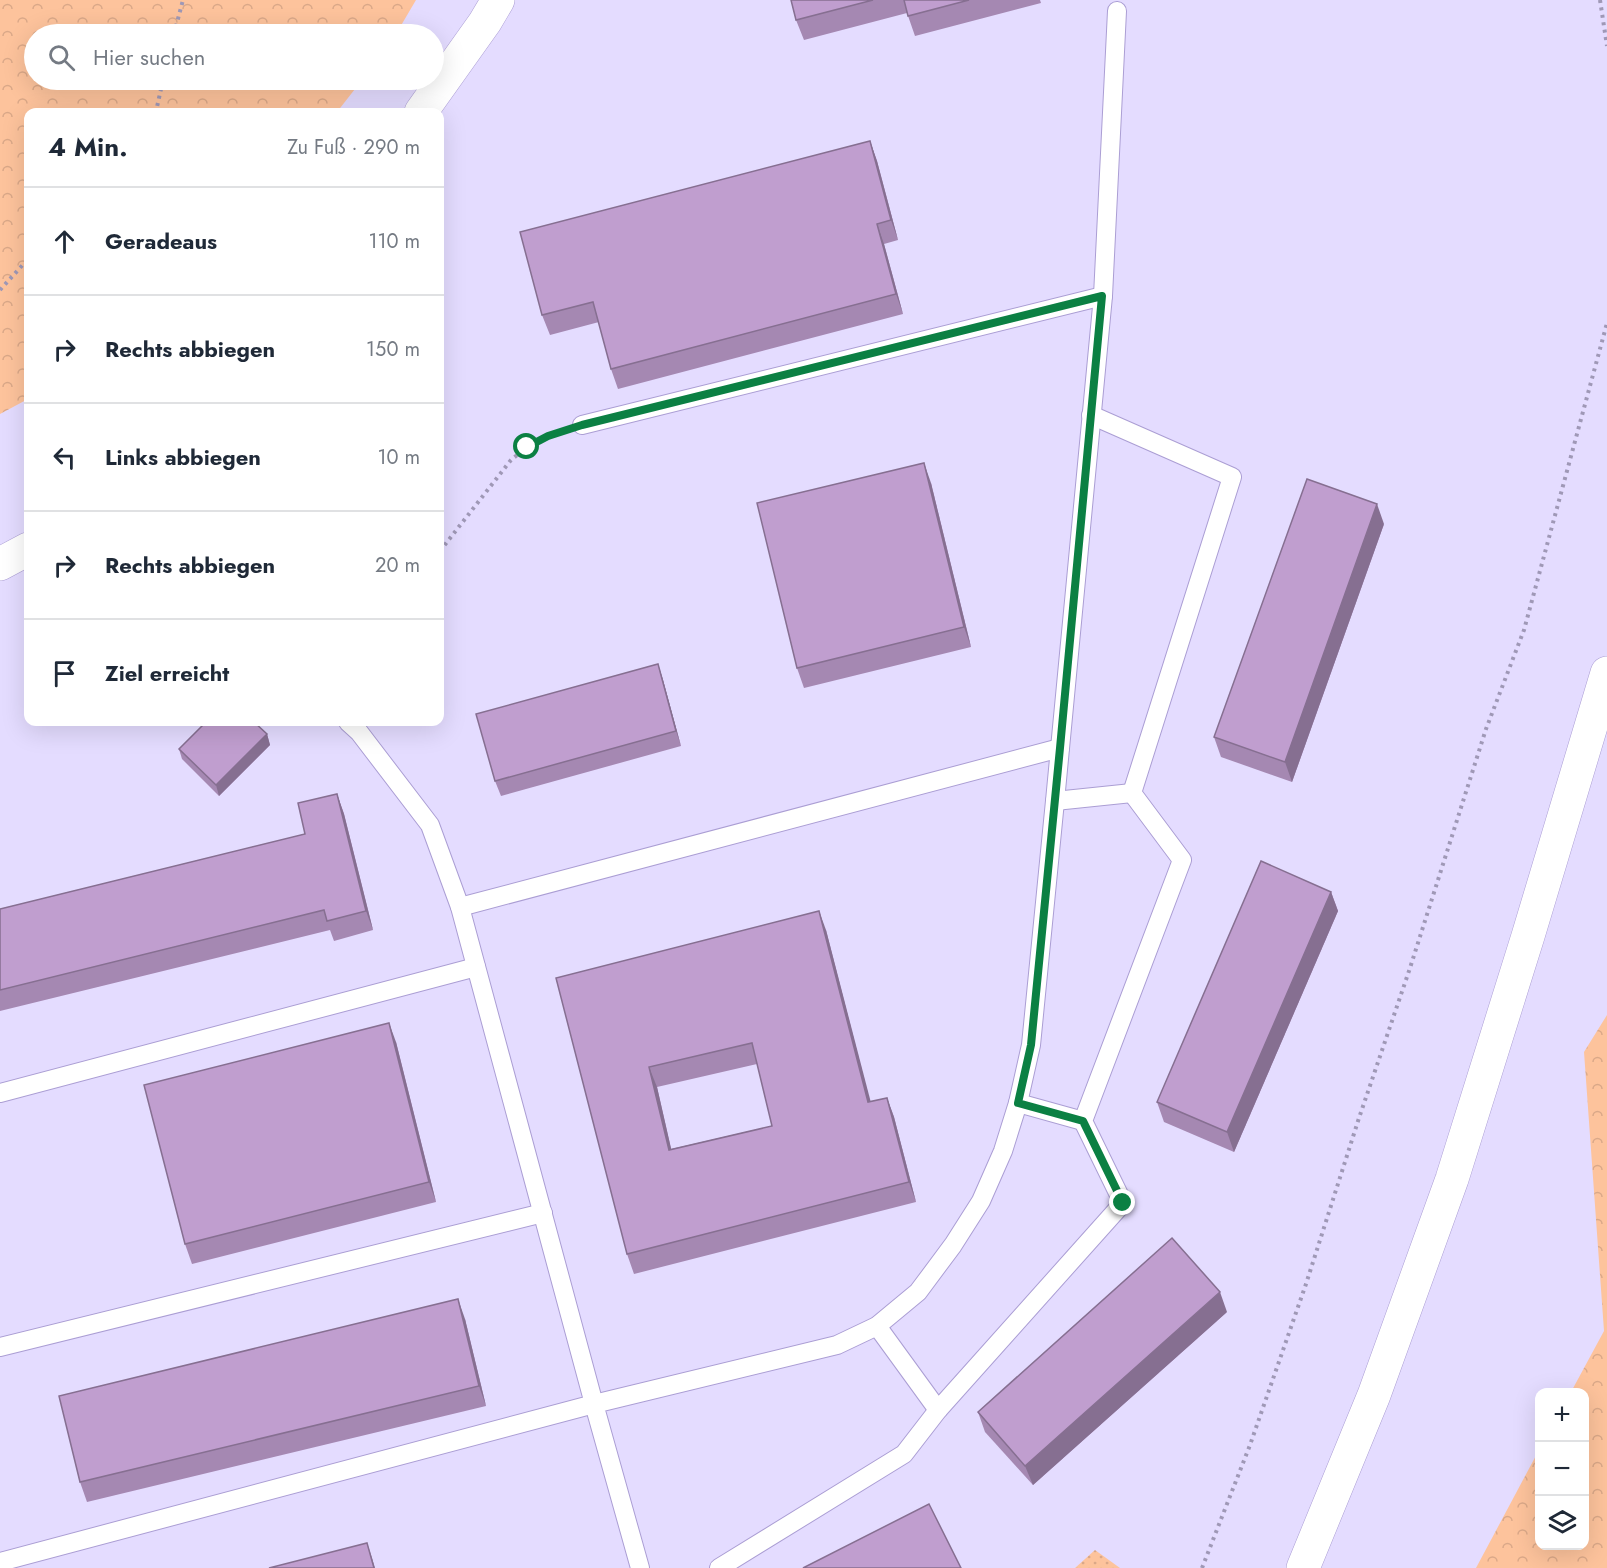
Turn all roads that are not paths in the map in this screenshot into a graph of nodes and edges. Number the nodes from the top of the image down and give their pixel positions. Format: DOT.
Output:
graph roads {
  1 [pos="498,0"];
  2 [pos="1117,10"];
  3 [pos="444,79"];
  4 [pos="436,90"];
  5 [pos="423,108"];
  6 [pos="1102,296"];
  7 [pos="1091,415"];
  8 [pos="582,425"];
  9 [pos="24,551"];
  10 [pos="0,564"];
  11 [pos="1607,673"];
  12 [pos="352,726"];
  13 [pos="1060,748"];
  14 [pos="1132,794"];
  15 [pos="1055,801"];
  16 [pos="460,907"];
  17 [pos="476,967"];
  18 [pos="0,1093"];
  19 [pos="1018,1103"];
  20 [pos="1083,1121"];
  21 [pos="543,1213"];
  22 [pos="877,1326"];
  23 [pos="0,1347"];
  24 [pos="594,1404"];
  25 [pos="938,1410"];
  26 [pos="0,1562"];
  27 [pos="640,1568"];
  28 [pos="719,1568"];
  29 [pos="1303,1568"];
  1 -- 3 [label="street"];
  2 -- 6 [label="lane"];
  4 -- 5 [label="street"];
  6 -- 7 [label="lane"];
  6 -- 8 [label="lane"];
  7 -- 13 [label="lane"];
  7 -- 14 [label="lane"];
  9 -- 10 [label="street"];
  11 -- 29 [label="street"];
  12 -- 16 [label="lane"];
  13 -- 15 [label="lane"];
  13 -- 16 [label="lane"];
  14 -- 15 [label="lane"];
  14 -- 20 [label="lane"];
  15 -- 19 [label="lane"];
  16 -- 17 [label="lane"];
  17 -- 18 [label="lane"];
  17 -- 21 [label="lane"];
  19 -- 20 [label="lane"];
  19 -- 22 [label="lane"];
  20 -- 25 [label="lane"];
  21 -- 23 [label="lane"];
  21 -- 24 [label="lane"];
  22 -- 24 [label="lane"];
  22 -- 25 [label="lane"];
  24 -- 26 [label="lane"];
  24 -- 27 [label="lane"];
  25 -- 28 [label="lane"];
}
